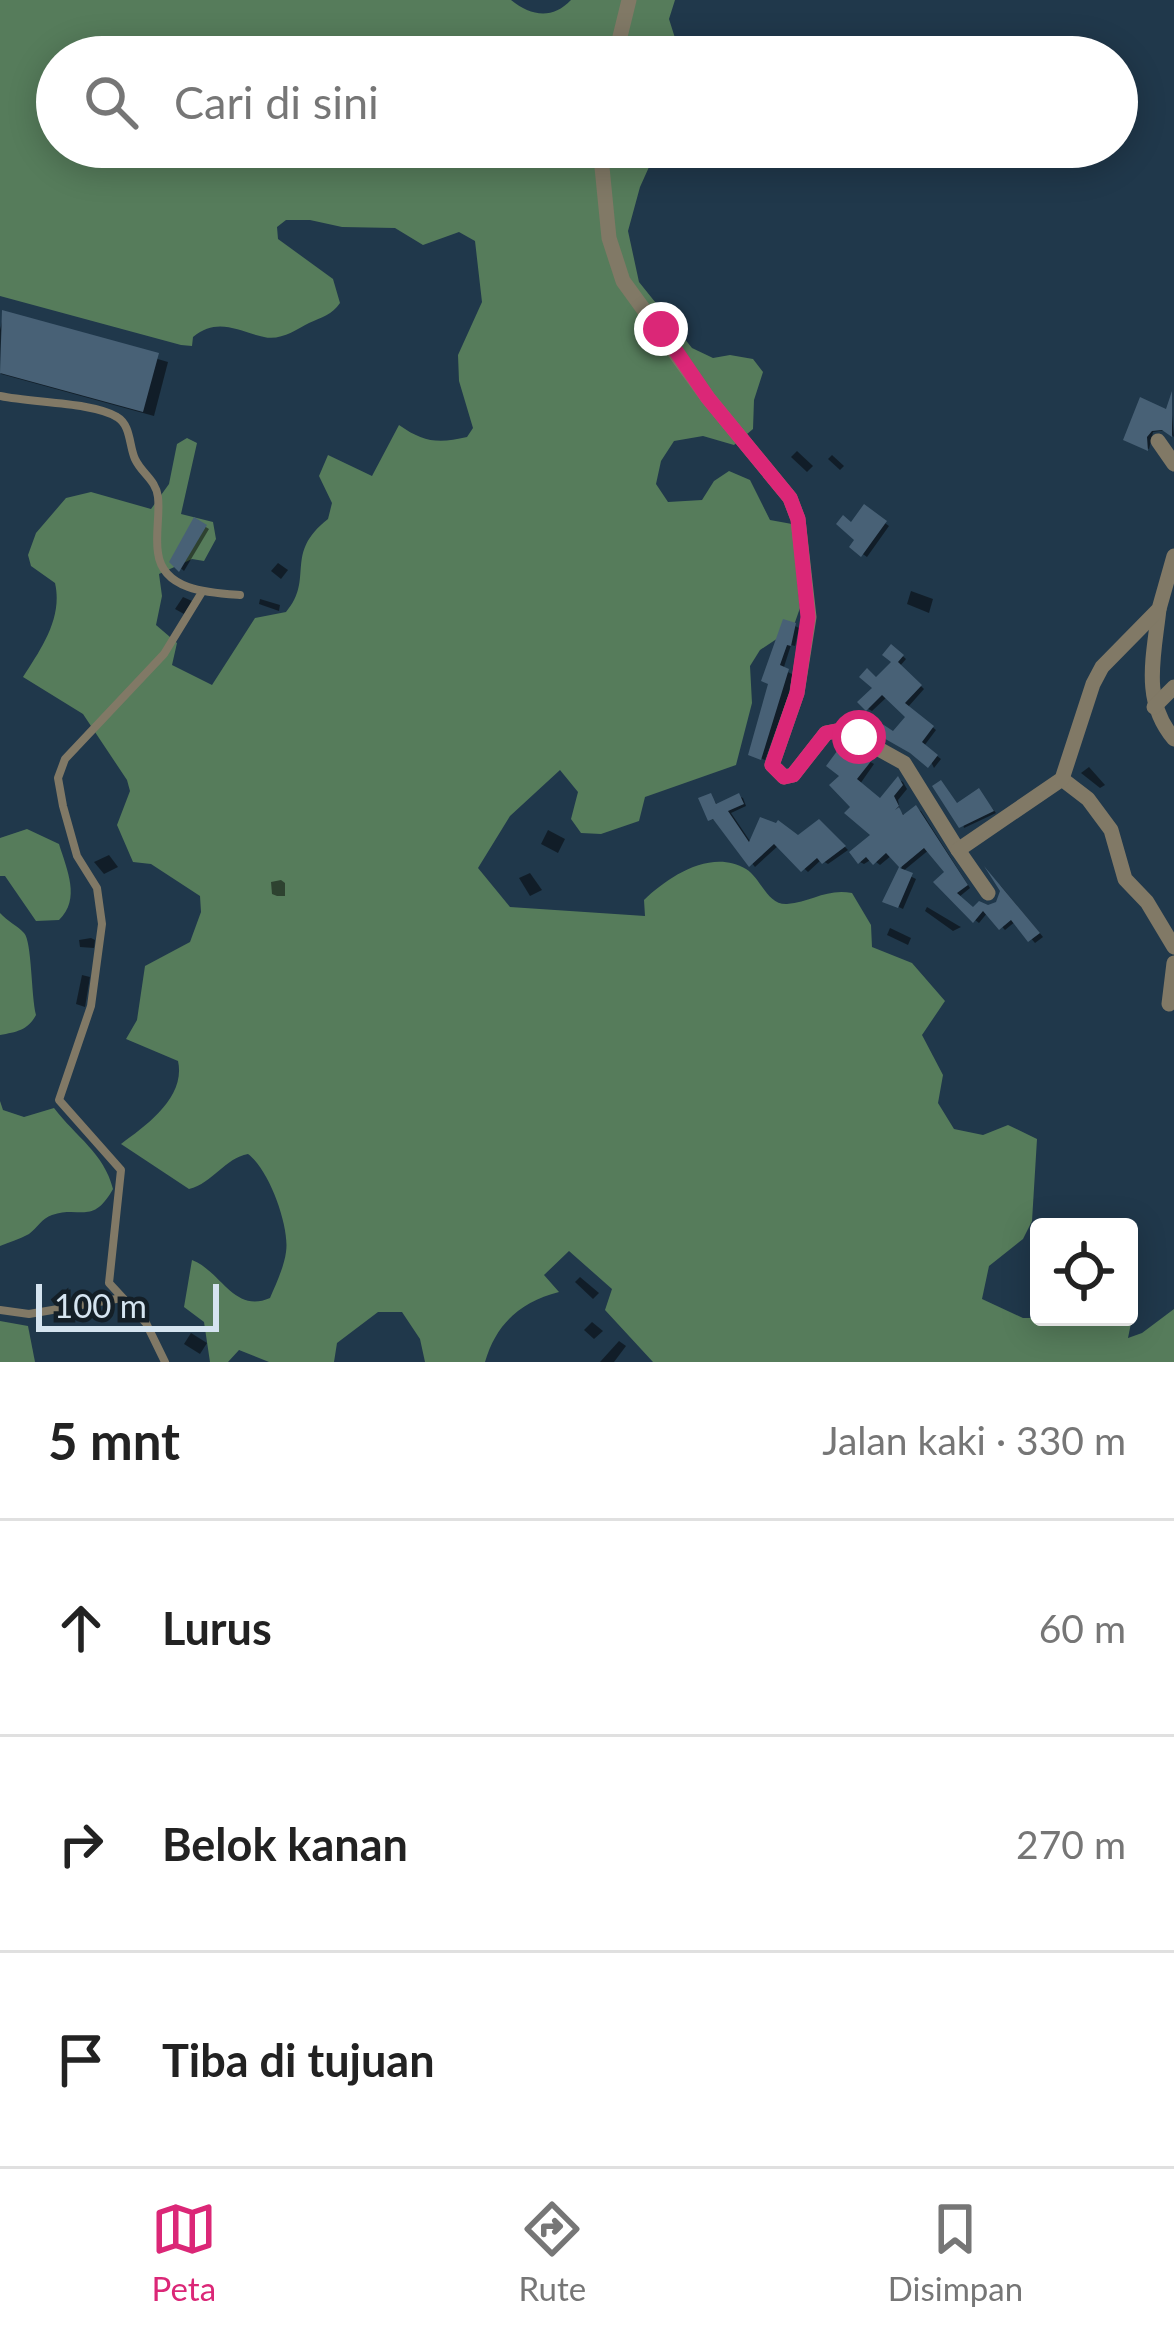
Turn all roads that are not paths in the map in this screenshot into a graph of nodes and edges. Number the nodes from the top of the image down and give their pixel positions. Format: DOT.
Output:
graph roads {
  1 [pos="628,0"];
  2 [pos="620,36"];
  3 [pos="602,168"];
  4 [pos="0,396"];
  5 [pos="1158,441"];
  6 [pos="1174,464"];
  7 [pos="1174,556"];
  8 [pos="202,592"];
  9 [pos="241,595"];
  10 [pos="1159,609"];
  11 [pos="1174,687"];
  12 [pos="1154,706"];
  13 [pos="1174,739"];
  14 [pos="1062,778"];
  15 [pos="958,850"];
  16 [pos="988,893"];
  17 [pos="1174,947"];
  18 [pos="1174,963"];
  19 [pos="1169,1004"];
  20 [pos="123,1298"];
  21 [pos="0,1310"];
  22 [pos="165,1362"];
  1 -- 2 [label="street"];
  3 -- 15 [label="street"];
  4 -- 8 [label="lane"];
  5 -- 6 [label="street"];
  7 -- 10 [label="street"];
  8 -- 9 [label="lane"];
  8 -- 20 [label="lane"];
  10 -- 12 [label="street"];
  10 -- 14 [label="street"];
  11 -- 12 [label="street"];
  12 -- 13 [label="street"];
  14 -- 15 [label="street"];
  14 -- 17 [label="street"];
  15 -- 16 [label="street"];
  18 -- 19 [label="street"];
  20 -- 21 [label="lane"];
  20 -- 22 [label="lane"];
}
